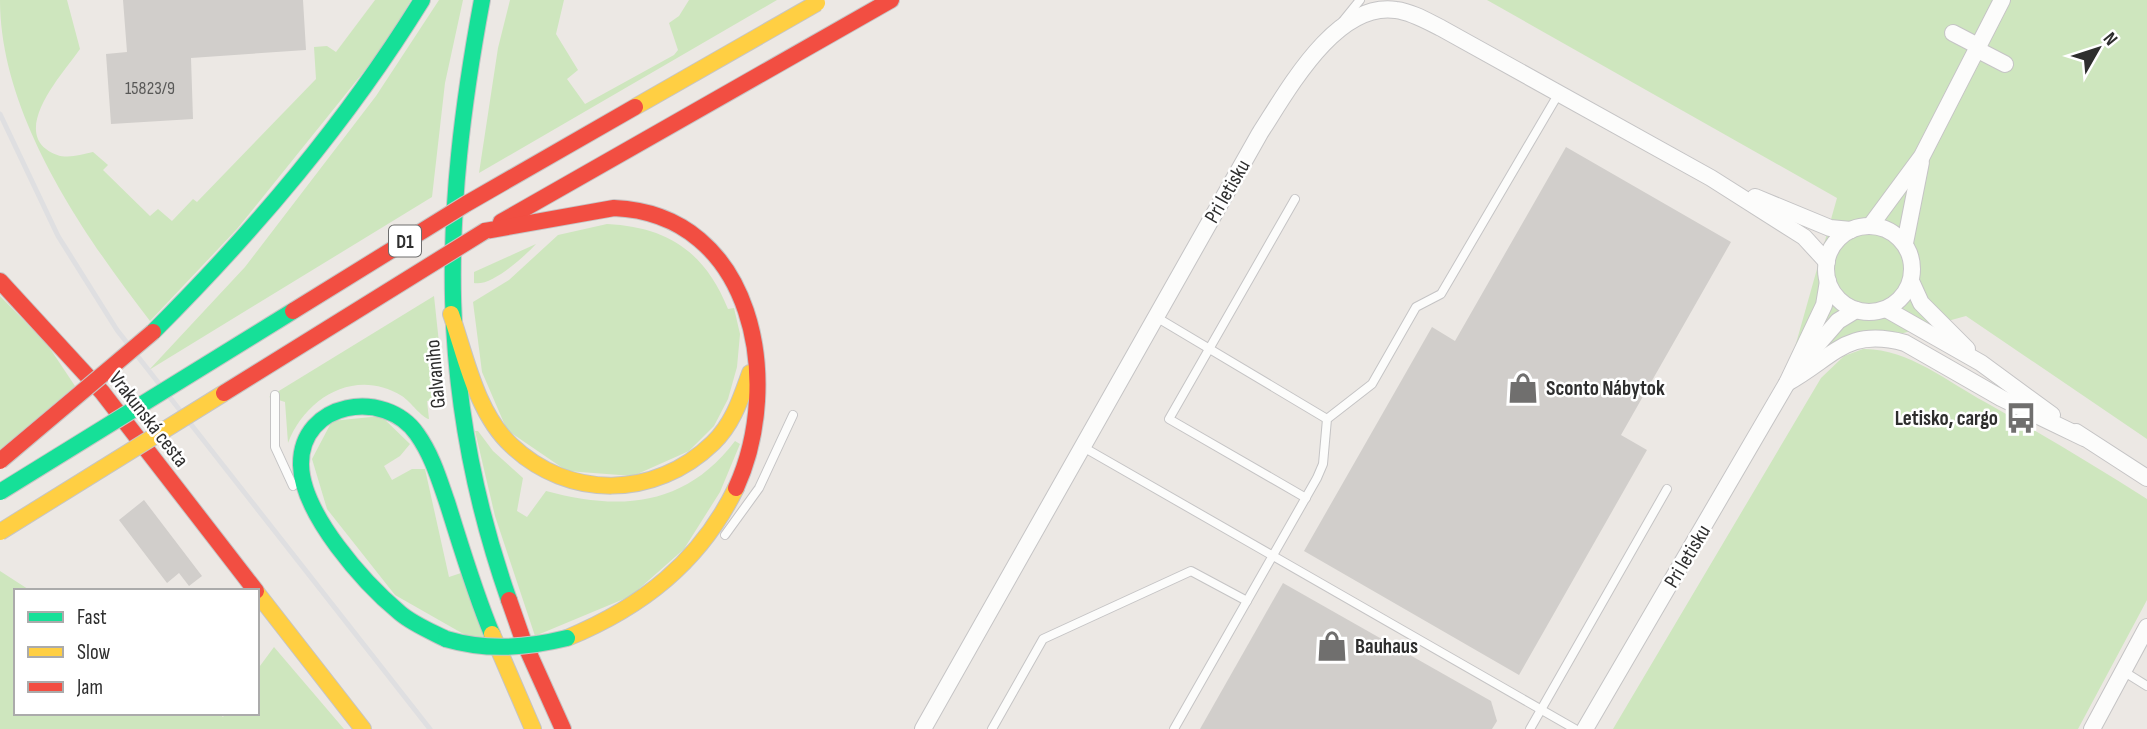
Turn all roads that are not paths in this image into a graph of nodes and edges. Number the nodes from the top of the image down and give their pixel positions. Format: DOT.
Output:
graph roads {
  1 [pos="422,0"];
  2 [pos="482,0"];
  3 [pos="891,0"];
  4 [pos="1360,0"];
  5 [pos="2002,0"];
  6 [pos="819,1"];
  7 [pos="1407,7"];
  8 [pos="1953,33"];
  9 [pos="1326,42"];
  10 [pos="1977,47"];
  11 [pos="2005,64"];
  12 [pos="1559,93"];
  13 [pos="1922,156"];
  14 [pos="1711,178"];
  15 [pos="1295,199"];
  16 [pos="1871,225"];
  17 [pos="1851,230"];
  18 [pos="485,231"];
  19 [pos="1905,243"];
  20 [pos="1826,262"];
  21 [pos="0,281"];
  22 [pos="1828,281"];
  23 [pos="1911,281"];
  24 [pos="1886,309"];
  25 [pos="1856,310"];
  26 [pos="451,314"];
  27 [pos="748,317"];
  28 [pos="1156,317"];
  29 [pos="1209,348"];
  30 [pos="1981,363"];
  31 [pos="1787,383"];
  32 [pos="275,395"];
  33 [pos="793,415"];
  34 [pos="1327,419"];
  35 [pos="2084,438"];
  36 [pos="1083,447"];
  37 [pos="0,461"];
  38 [pos="2147,478"];
  39 [pos="1667,489"];
  40 [pos="0,492"];
  41 [pos="1306,498"];
  42 [pos="324,522"];
  43 [pos="0,533"];
  44 [pos="718,541"];
  45 [pos="710,550"];
  46 [pos="1273,556"];
  47 [pos="663,585"];
  48 [pos="254,589"];
  49 [pos="259,596"];
  50 [pos="1247,601"];
  51 [pos="2147,627"];
  52 [pos="2123,671"];
  53 [pos="2147,686"];
  54 [pos="1541,709"];
  55 [pos="362,729"];
  56 [pos="533,729"];
  57 [pos="563,729"];
  58 [pos="923,729"];
  59 [pos="992,729"];
  60 [pos="1174,729"];
  61 [pos="1530,729"];
  62 [pos="1575,729"];
  63 [pos="1585,729"];
  64 [pos="2092,729"];
  1 -- 37 [label="main road, bridge"];
  2 -- 26 [label="main road, Galvaniho"];
  3 -- 18 [label="main road, D1"];
  4 -- 9 [label="lane"];
  5 -- 10 [label="street"];
  6 -- 40 [label="main road, D1, bridge"];
  7 -- 9 [label="street, Pri letisku"];
  7 -- 12 [label="street, Pri letisku"];
  8 -- 10 [label="street"];
  9 -- 28 [label="street, Pri letisku"];
  10 -- 11 [label="street"];
  10 -- 13 [label="street"];
  12 -- 14 [label="street, Pri letisku"];
  12 -- 34 [label="lane"];
  13 -- 16 [label="street"];
  13 -- 19 [label="street, Pri letisku"];
  14 -- 17 [label="street, Pri letisku"];
  14 -- 20 [label="street, Pri letisku"];
  15 -- 29 [label="lane"];
  16 -- 17 [label="street, Pri letisku"];
  16 -- 19 [label="street"];
  17 -- 20 [label="street"];
  18 -- 27 [label="main road"];
  18 -- 43 [label="main road, D1, bridge"];
  19 -- 23 [label="street, Pri letisku"];
  20 -- 22 [label="street, Pri letisku"];
  21 -- 48 [label="main road, Vrakunská cesta"];
  22 -- 25 [label="street"];
  22 -- 31 [label="street, Pri letisku"];
  23 -- 24 [label="street"];
  23 -- 30 [label="street, Pri letisku"];
  24 -- 25 [label="street"];
  24 -- 30 [label="street, Pri letisku"];
  25 -- 31 [label="street, Pri letisku"];
  26 -- 27 [label="main road"];
  26 -- 57 [label="main road, Galvaniho"];
  27 -- 47 [label="main road"];
  28 -- 29 [label="lane"];
  28 -- 36 [label="street, Pri letisku"];
  29 -- 34 [label="lane"];
  29 -- 41 [label="lane"];
  30 -- 35 [label="street, Pri letisku"];
  31 -- 35 [label="street, Pri letisku"];
  31 -- 63 [label="street, Pri letisku"];
  32 -- 42 [label="lane"];
  33 -- 44 [label="lane"];
  34 -- 41 [label="lane"];
  35 -- 38 [label="street, Pri letisku"];
  36 -- 46 [label="lane"];
  36 -- 58 [label="street, Pri letisku"];
  39 -- 54 [label="lane"];
  41 -- 46 [label="lane"];
  42 -- 47 [label="main road, bridge"];
  42 -- 56 [label="main road"];
  45 -- 47 [label="lane"];
  46 -- 50 [label="lane"];
  46 -- 54 [label="lane"];
  49 -- 55 [label="main road, Vrakunská cesta"];
  50 -- 59 [label="lane"];
  50 -- 60 [label="lane"];
  51 -- 52 [label="street"];
  52 -- 53 [label="lane"];
  52 -- 64 [label="street"];
  54 -- 61 [label="lane"];
  54 -- 62 [label="lane"];
}
